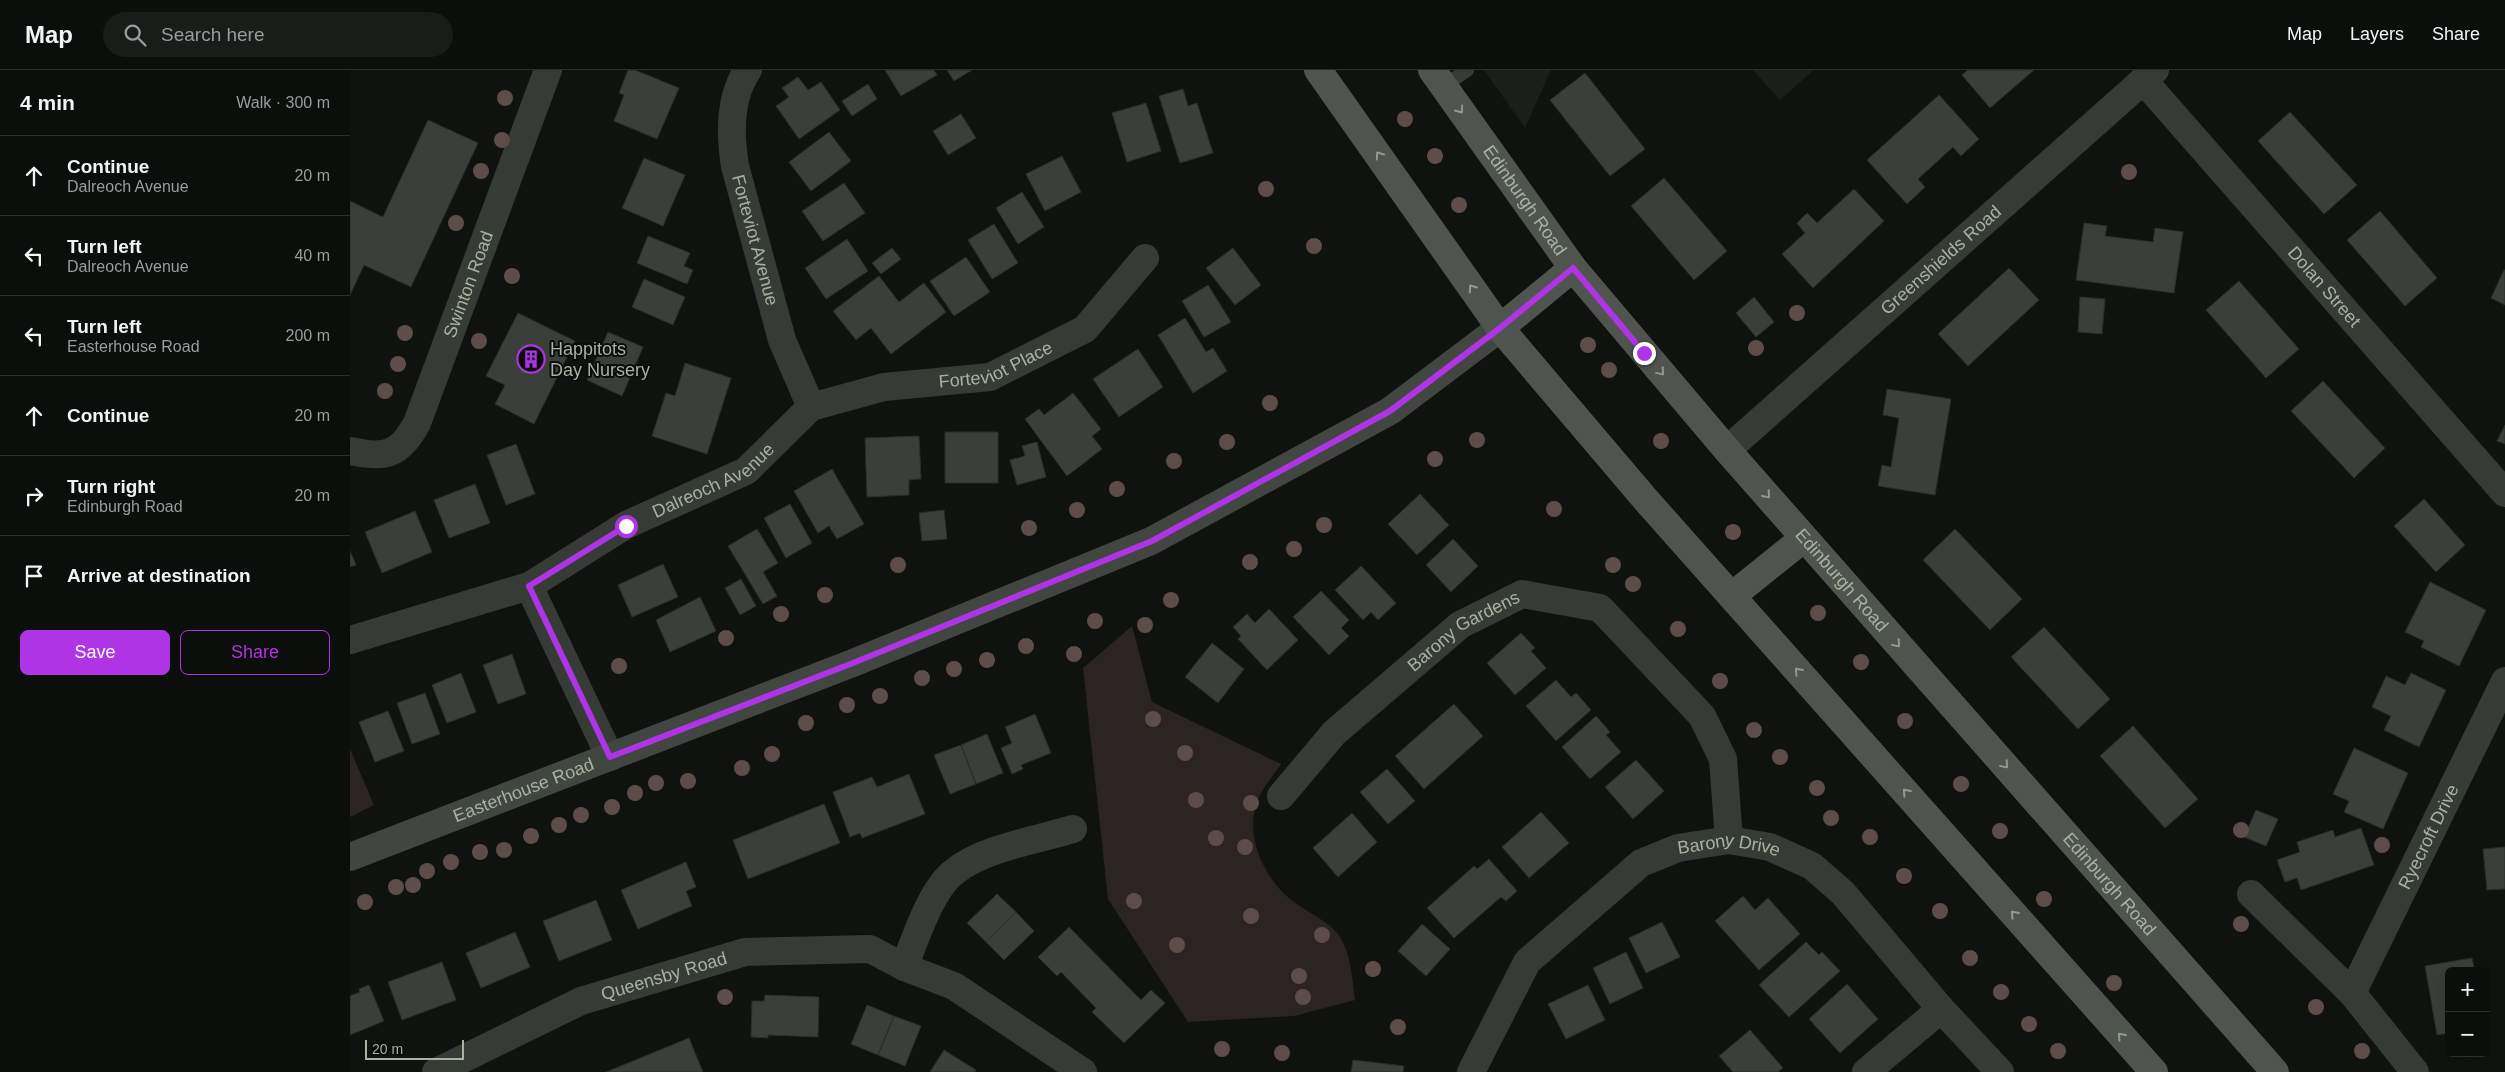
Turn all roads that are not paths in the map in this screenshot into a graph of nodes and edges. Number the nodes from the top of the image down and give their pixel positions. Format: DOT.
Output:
graph roads {
  1 [pos="548,70"];
  2 [pos="748,70"];
  3 [pos="1318,70"];
  4 [pos="1467,70"];
  5 [pos="2149,75"];
  6 [pos="1438,78"];
  7 [pos="1145,258"];
  8 [pos="1573,268"];
  9 [pos="1500,328"];
  10 [pos="811,407"];
  11 [pos="1726,450"];
  12 [pos="350,451"];
  13 [pos="2505,493"];
  14 [pos="1804,538"];
  15 [pos="529,586"];
  16 [pos="1732,596"];
  17 [pos="350,640"];
  18 [pos="2505,681"];
  19 [pos="610,757"];
  20 [pos="1280,796"];
  21 [pos="1073,829"];
  22 [pos="1728,840"];
  23 [pos="350,857"];
  24 [pos="2251,894"];
  25 [pos="904,967"];
  26 [pos="2352,993"];
  27 [pos="1941,1009"];
  28 [pos="436,1072"];
  29 [pos="1083,1072"];
  30 [pos="1472,1072"];
  31 [pos="1866,1072"];
  32 [pos="2000,1072"];
  33 [pos="2154,1072"];
  34 [pos="2276,1072"];
  35 [pos="2415,1072"];
  1 -- 12 [label="street, Swinton Road"];
  2 -- 10 [label="street, Forteviot Avenue"];
  9 -- 3 [label="main road, one-way"];
  4 -- 6 [label="lane"];
  5 -- 11 [label="street, Greenshields Road"];
  5 -- 13 [label="street, Dolan Street"];
  6 -- 8 [label="main road, Edinburgh Road, one-way"];
  7 -- 10 [label="street, Forteviot Place"];
  8 -- 9 [label="main road"];
  8 -- 11 [label="main road, Edinburgh Road, one-way"];
  9 -- 16 [label="main road"];
  9 -- 19 [label="street, Easterhouse Road"];
  10 -- 15 [label="street, Dalreoch Avenue"];
  11 -- 14 [label="main road, Edinburgh Road, one-way"];
  14 -- 16 [label="main road"];
  14 -- 34 [label="main road, Edinburgh Road, one-way"];
  15 -- 17 [label="street, Dalreoch Avenue"];
  15 -- 19 [label="street"];
  33 -- 16 [label="main road, one-way"];
  18 -- 26 [label="street, Ryecroft Drive"];
  19 -- 23 [label="street, Easterhouse Road"];
  20 -- 22 [label="street, Barony Gardens"];
  21 -- 25 [label="street"];
  22 -- 27 [label="street, Barony Drive"];
  22 -- 30 [label="street, Barony Drive"];
  24 -- 26 [label="street"];
  25 -- 28 [label="street, Queensby Road"];
  25 -- 29 [label="street, Queensby Road"];
  26 -- 35 [label="street"];
  27 -- 31 [label="street"];
  27 -- 32 [label="street, Barony Drive"];
}
